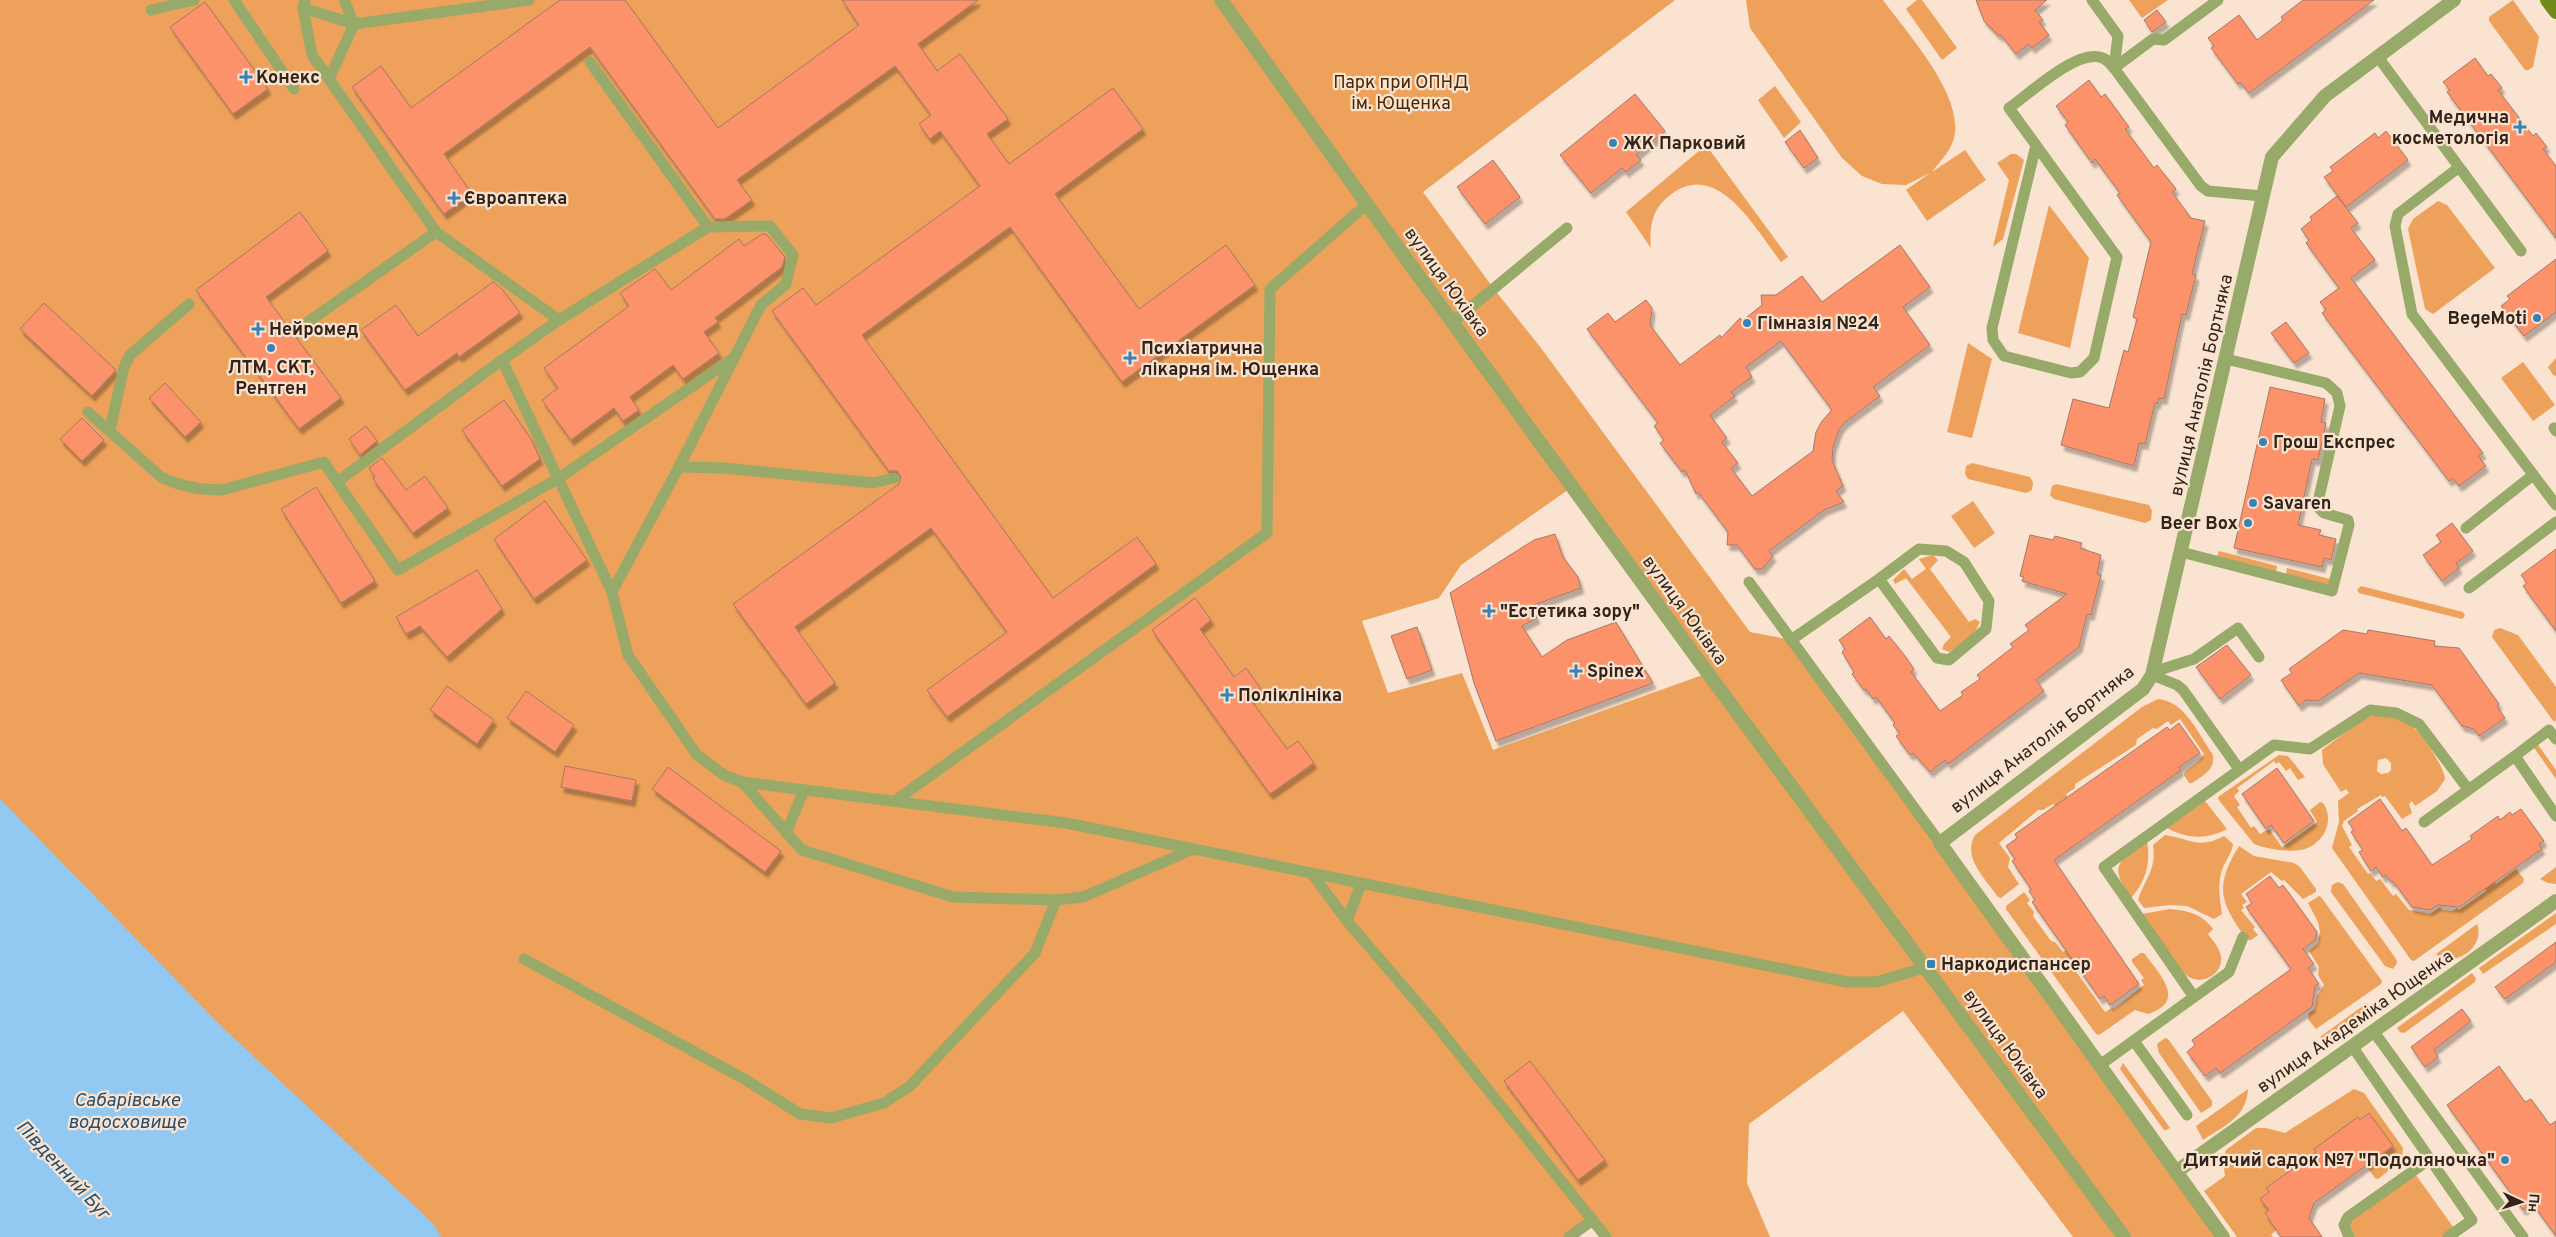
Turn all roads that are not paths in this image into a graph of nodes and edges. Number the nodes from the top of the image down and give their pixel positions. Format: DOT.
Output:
graph roads {
  1 [pos="194,0"];
  2 [pos="234,0"];
  3 [pos="344,0"];
  4 [pos="529,0"];
  5 [pos="1221,0"];
  6 [pos="2092,0"];
  7 [pos="2218,0"];
  8 [pos="2454,0"];
  9 [pos="2547,0"];
  10 [pos="304,4"];
  11 [pos="151,10"];
  12 [pos="2556,12"];
  13 [pos="354,24"];
  14 [pos="2378,57"];
  15 [pos="590,62"];
  16 [pos="2114,68"];
  17 [pos="329,79"];
  18 [pos="294,89"];
  19 [pos="2036,145"];
  20 [pos="2458,168"];
  21 [pos="2262,196"];
  22 [pos="1367,204"];
  23 [pos="708,228"];
  24 [pos="1568,228"];
  25 [pos="436,232"];
  26 [pos="2521,251"];
  27 [pos="190,304"];
  28 [pos="559,320"];
  29 [pos="1453,322"];
  30 [pos="298,328"];
  31 [pos="735,357"];
  32 [pos="2226,359"];
  33 [pos="502,360"];
  34 [pos="88,412"];
  35 [pos="110,430"];
  36 [pos="679,468"];
  37 [pos="2533,475"];
  38 [pos="559,478"];
  39 [pos="894,478"];
  40 [pos="337,482"];
  41 [pos="2556,505"];
  42 [pos="2556,522"];
  43 [pos="2466,528"];
  44 [pos="2181,552"];
  45 [pos="1879,579"];
  46 [pos="1749,582"];
  47 [pos="2469,588"];
  48 [pos="612,592"];
  49 [pos="1791,640"];
  50 [pos="2259,657"];
  51 [pos="2152,674"];
  52 [pos="2556,740"];
  53 [pos="2516,756"];
  54 [pos="2239,769"];
  55 [pos="742,782"];
  56 [pos="2468,789"];
  57 [pos="804,790"];
  58 [pos="894,801"];
  59 [pos="2556,816"];
  60 [pos="2424,822"];
  61 [pos="786,833"];
  62 [pos="1940,843"];
  63 [pos="1191,850"];
  64 [pos="1313,875"];
  65 [pos="1361,884"];
  66 [pos="1056,900"];
  67 [pos="2556,901"];
  68 [pos="1347,921"];
  69 [pos="2243,937"];
  70 [pos="524,959"];
  71 [pos="1927,967"];
  72 [pos="2194,997"];
  73 [pos="2374,1032"];
  74 [pos="2134,1041"];
  75 [pos="2352,1046"];
  76 [pos="2100,1065"];
  77 [pos="2186,1115"];
  78 [pos="2430,1159"];
  79 [pos="2176,1172"];
  80 [pos="1593,1220"];
  81 [pos="1569,1237"];
  82 [pos="1606,1237"];
  83 [pos="2124,1237"];
  84 [pos="2223,1237"];
  85 [pos="2348,1237"];
  86 [pos="2448,1237"];
  87 [pos="2523,1237"];
  1 -- 11 [label="lane"];
  2 -- 18 [label="lane"];
  3 -- 13 [label="lane"];
  4 -- 13 [label="lane"];
  5 -- 22 [label="street, вулиця Юківка"];
  6 -- 16 [label="lane"];
  7 -- 16 [label="lane"];
  8 -- 14 [label="street, вулиця Анатолія Бортняка"];
  9 -- 12 [label="main road"];
  10 -- 13 [label="lane"];
  10 -- 17 [label="lane"];
  13 -- 17 [label="lane"];
  14 -- 20 [label="lane"];
  14 -- 21 [label="street, вулиця Анатолія Бортняка"];
  15 -- 23 [label="lane"];
  16 -- 19 [label="lane"];
  16 -- 21 [label="lane"];
  17 -- 25 [label="lane"];
  19 -- 19 [label="lane"];
  20 -- 26 [label="lane"];
  20 -- 37 [label="lane"];
  21 -- 32 [label="street, вулиця Анатолія Бортняка"];
  22 -- 29 [label="street, вулиця Юківка"];
  22 -- 58 [label="lane"];
  23 -- 28 [label="lane"];
  23 -- 31 [label="lane"];
  24 -- 29 [label="lane"];
  25 -- 28 [label="lane"];
  25 -- 30 [label="lane"];
  27 -- 35 [label="lane"];
  28 -- 33 [label="lane"];
  29 -- 71 [label="street, вулиця Юківка"];
  31 -- 36 [label="lane"];
  31 -- 38 [label="lane"];
  32 -- 44 [label="street, вулиця Анатолія Бортняка"];
  32 -- 44 [label="lane"];
  33 -- 38 [label="lane"];
  33 -- 40 [label="lane"];
  34 -- 35 [label="lane"];
  35 -- 40 [label="lane"];
  36 -- 39 [label="lane"];
  36 -- 48 [label="lane"];
  37 -- 41 [label="lane"];
  37 -- 43 [label="lane"];
  38 -- 40 [label="lane"];
  38 -- 48 [label="lane"];
  42 -- 47 [label="lane"];
  44 -- 51 [label="street, вулиця Анатолія Бортняка"];
  45 -- 45 [label="lane"];
  45 -- 49 [label="lane"];
  46 -- 49 [label="lane"];
  48 -- 55 [label="lane"];
  49 -- 62 [label="lane"];
  50 -- 51 [label="lane"];
  51 -- 54 [label="lane"];
  51 -- 62 [label="street, вулиця Анатолія Бортняка"];
  52 -- 53 [label="lane"];
  53 -- 56 [label="lane"];
  53 -- 59 [label="lane"];
  54 -- 56 [label="lane"];
  54 -- 72 [label="lane"];
  55 -- 57 [label="lane"];
  55 -- 61 [label="lane"];
  56 -- 60 [label="lane"];
  57 -- 58 [label="lane"];
  57 -- 61 [label="lane"];
  58 -- 63 [label="lane"];
  61 -- 66 [label="lane"];
  62 -- 76 [label="street"];
  63 -- 64 [label="lane"];
  63 -- 66 [label="lane"];
  64 -- 65 [label="lane"];
  64 -- 68 [label="lane"];
  65 -- 68 [label="lane"];
  65 -- 71 [label="lane"];
  66 -- 70 [label="lane"];
  67 -- 73 [label="street, вулиця Академіка Ющенка"];
  68 -- 80 [label="lane"];
  69 -- 72 [label="lane"];
  71 -- 83 [label="street, вулиця Юківка"];
  72 -- 74 [label="lane"];
  73 -- 75 [label="street, вулиця Академіка Ющенка"];
  73 -- 87 [label="lane"];
  74 -- 76 [label="lane"];
  74 -- 77 [label="lane"];
  75 -- 78 [label="lane"];
  75 -- 79 [label="street, вулиця Академіка Ющенка"];
  76 -- 79 [label="street"];
  78 -- 85 [label="lane"];
  78 -- 86 [label="lane"];
  79 -- 84 [label="street"];
  80 -- 81 [label="lane"];
  80 -- 82 [label="lane"];
}
